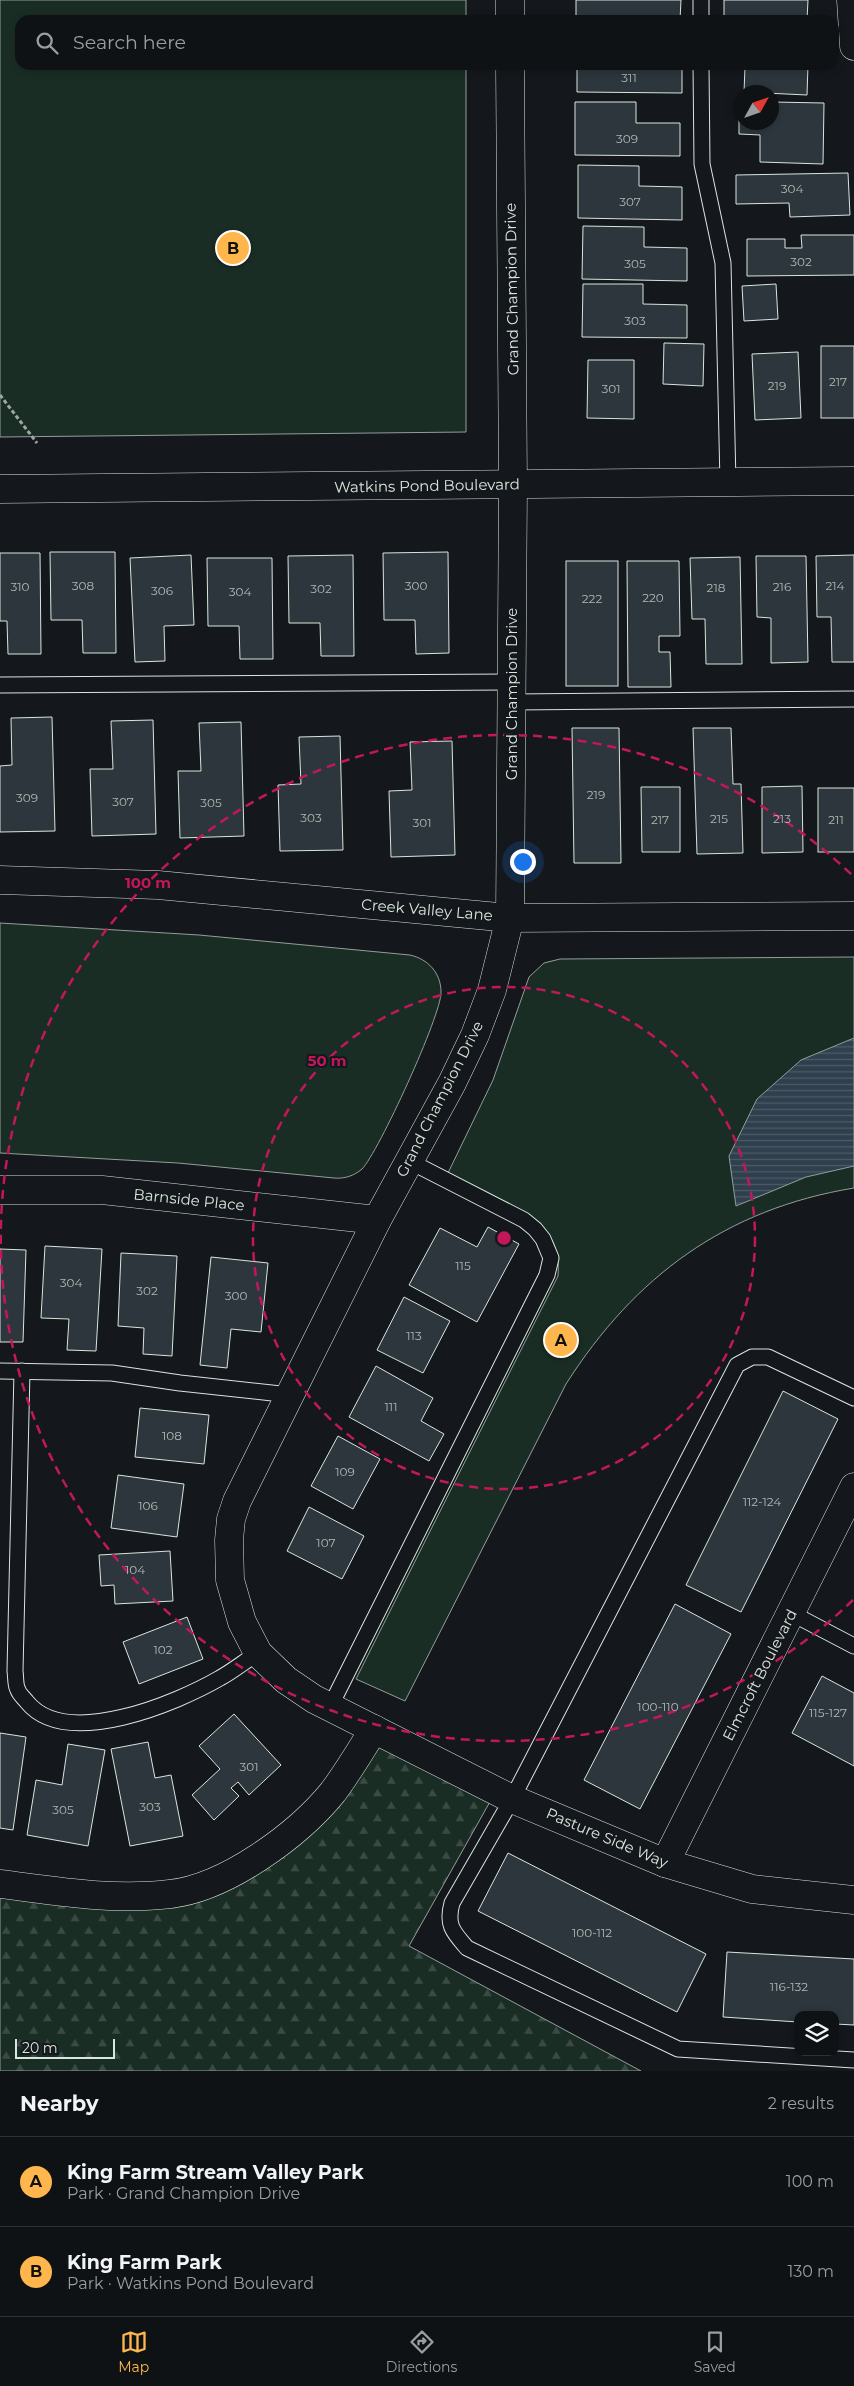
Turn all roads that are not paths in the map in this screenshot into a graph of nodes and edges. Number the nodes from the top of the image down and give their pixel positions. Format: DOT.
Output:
graph roads {
  1 [pos="510,0"];
  2 [pos="701,0"];
  3 [pos="851,0"];
  4 [pos="510,15"];
  5 [pos="701,15"];
  6 [pos="854,46"];
  7 [pos="510,70"];
  8 [pos="701,70"];
  9 [pos="854,481"];
  10 [pos="728,483"];
  11 [pos="514,485"];
  12 [pos="0,489"];
  13 [pos="0,685"];
  14 [pos="513,692"];
  15 [pos="854,699"];
  16 [pos="0,880"];
  17 [pos="854,916"];
  18 [pos="510,918"];
  19 [pos="410,1161"];
  20 [pos="0,1190"];
  21 [pos="377,1220"];
  22 [pos="0,1371"];
  23 [pos="22,1371"];
  24 [pos="290,1395"];
  25 [pos="854,1398"];
  26 [pos="854,1487"];
  27 [pos="791,1613"];
  28 [pos="854,1646"];
  29 [pos="258,1653"];
  30 [pos="330,1707"];
  31 [pos="374,1729"];
  32 [pos="512,1798"];
  33 [pos="665,1863"];
  34 [pos="0,1884"];
  35 [pos="854,1900"];
  36 [pos="854,2060"];
  1 -- 4 [label="street"];
  2 -- 5 [label="lane"];
  3 -- 6 [label="street"];
  7 -- 11 [label="street, Grand Champion Drive"];
  8 -- 10 [label="lane"];
  9 -- 10 [label="street, Watkins Pond Boulevard"];
  10 -- 11 [label="street, Watkins Pond Boulevard"];
  11 -- 12 [label="street, Watkins Pond Boulevard"];
  11 -- 14 [label="street, Grand Champion Drive"];
  13 -- 14 [label="lane"];
  14 -- 15 [label="lane"];
  14 -- 18 [label="street, Grand Champion Drive"];
  16 -- 18 [label="street, Creek Valley Lane"];
  17 -- 18 [label="street, Creek Valley Lane"];
  18 -- 19 [label="street, Grand Champion Drive"];
  19 -- 21 [label="street, Grand Champion Drive"];
  19 -- 30 [label="lane"];
  20 -- 21 [label="street, Barnside Place"];
  21 -- 24 [label="street, Grand Champion Drive"];
  22 -- 23 [label="lane"];
  23 -- 24 [label="lane"];
  23 -- 29 [label="lane"];
  24 -- 29 [label="street, Grand Champion Drive"];
  25 -- 32 [label="lane"];
  26 -- 27 [label="street, Elmcroft Boulevard"];
  27 -- 28 [label="lane"];
  27 -- 33 [label="street, Elmcroft Boulevard"];
  29 -- 30 [label="street, Grand Champion Drive"];
  30 -- 31 [label="street, Grand Champion Drive"];
  31 -- 32 [label="street, Pasture Side Way"];
  31 -- 34 [label="street"];
  32 -- 33 [label="street, Pasture Side Way"];
  32 -- 36 [label="lane"];
  33 -- 35 [label="street, Pasture Side Way"];
}
